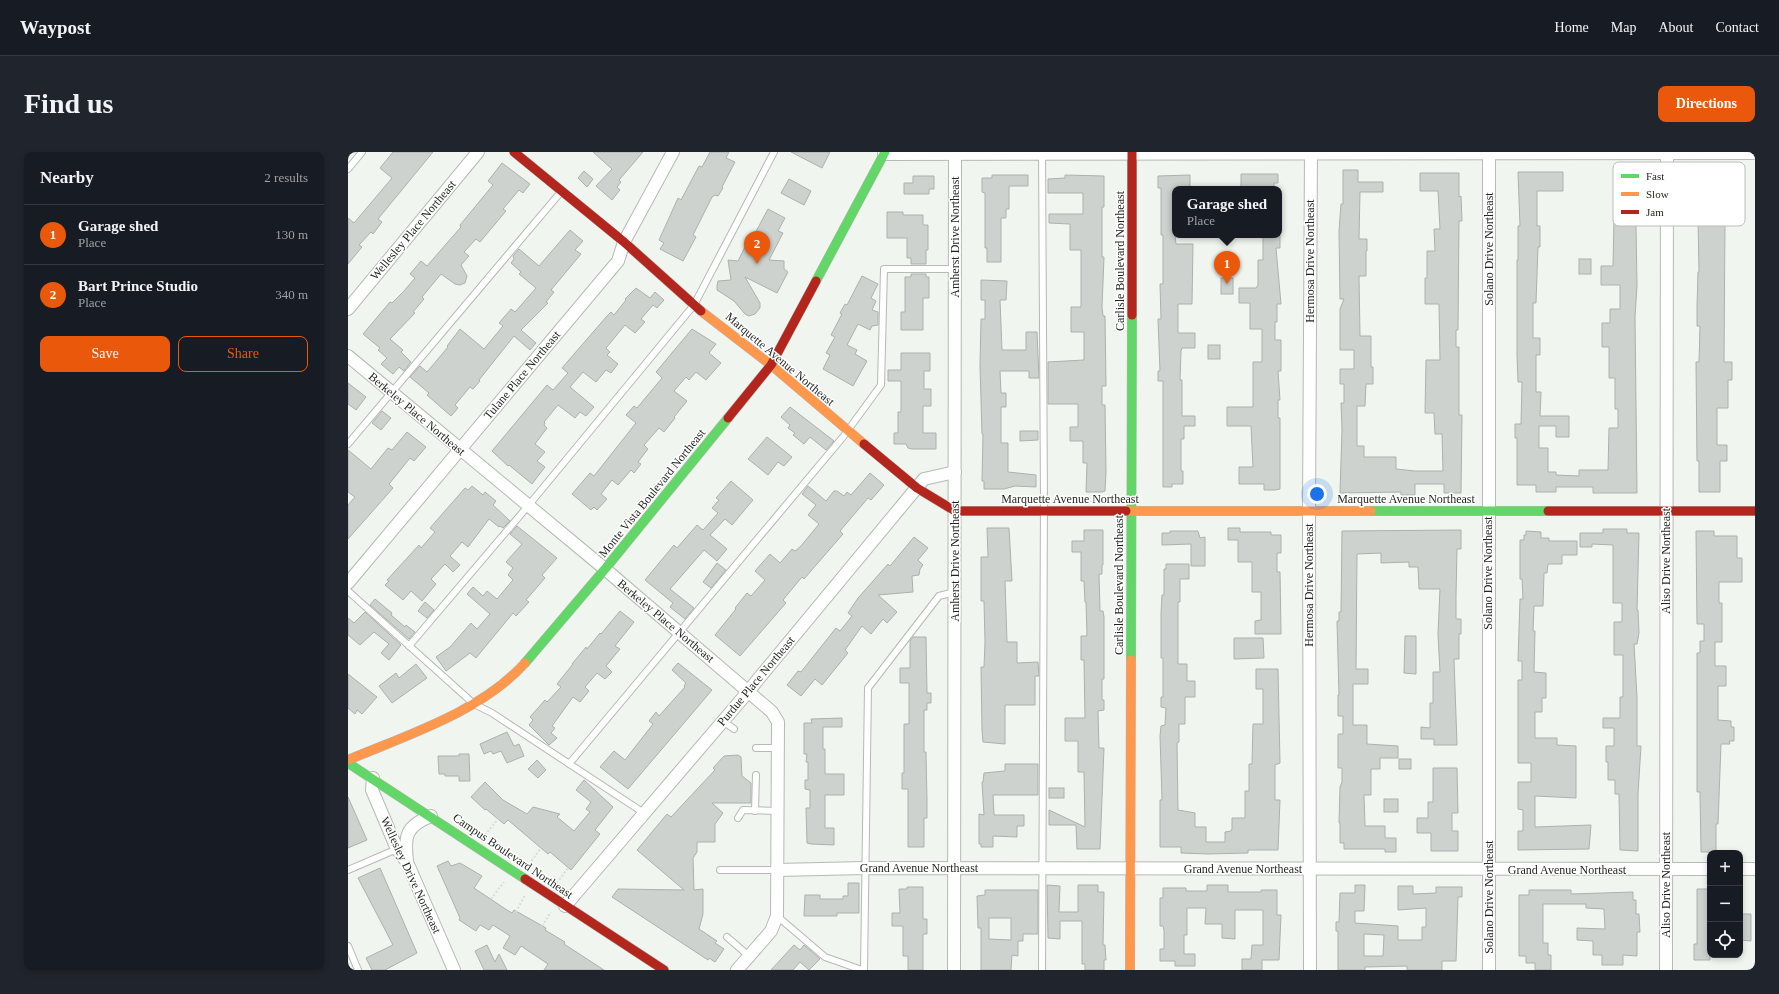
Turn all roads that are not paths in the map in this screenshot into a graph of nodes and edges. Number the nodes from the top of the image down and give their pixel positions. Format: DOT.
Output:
graph roads {
  1 [pos="362,152"];
  2 [pos="478,152"];
  3 [pos="514,152"];
  4 [pos="673,152"];
  5 [pos="774,152"];
  6 [pos="1667,152"];
  7 [pos="884,153"];
  8 [pos="955,153"];
  9 [pos="1042,153"];
  10 [pos="1132,153"];
  11 [pos="1311,153"];
  12 [pos="1489,153"];
  13 [pos="1755,153"];
  14 [pos="1667,162"];
  15 [pos="348,169"];
  16 [pos="561,192"];
  17 [pos="1667,226"];
  18 [pos="624,242"];
  19 [pos="955,269"];
  20 [pos="694,304"];
  21 [pos="348,309"];
  22 [pos="348,356"];
  23 [pos="772,366"];
  24 [pos="391,392"];
  25 [pos="848,431"];
  26 [pos="348,444"];
  27 [pos="459,450"];
  28 [pos="955,472"];
  29 [pos="917,488"];
  30 [pos="528,506"];
  31 [pos="955,511"];
  32 [pos="1309,511"];
  33 [pos="1488,511"];
  34 [pos="1666,511"];
  35 [pos="1755,511"];
  36 [pos="1044,512"];
  37 [pos="1132,512"];
  38 [pos="605,569"];
  39 [pos="348,583"];
  40 [pos="348,591"];
  41 [pos="955,592"];
  42 [pos="679,634"];
  43 [pos="409,646"];
  44 [pos="748,690"];
  45 [pos="474,704"];
  46 [pos="722,721"];
  47 [pos="734,729"];
  48 [pos="756,748"];
  49 [pos="778,748"];
  50 [pos="348,762"];
  51 [pos="569,764"];
  52 [pos="756,775"];
  53 [pos="373,778"];
  54 [pos="755,811"];
  55 [pos="777,811"];
  56 [pos="644,813"];
  57 [pos="431,816"];
  58 [pos="738,818"];
  59 [pos="397,849"];
  60 [pos="407,862"];
  61 [pos="865,868"];
  62 [pos="955,868"];
  63 [pos="1043,869"];
  64 [pos="1310,869"];
  65 [pos="1707,869"];
  66 [pos="1743,869"];
  67 [pos="1755,869"];
  68 [pos="348,870"];
  69 [pos="720,870"];
  70 [pos="777,870"];
  71 [pos="1131,870"];
  72 [pos="1489,870"];
  73 [pos="1666,870"];
  74 [pos="565,906"];
  75 [pos="777,916"];
  76 [pos="727,937"];
  77 [pos="348,946"];
  78 [pos="749,956"];
  79 [pos="450,969"];
  80 [pos="358,970"];
  81 [pos="664,970"];
  82 [pos="736,970"];
  83 [pos="863,970"];
  84 [pos="954,970"];
  85 [pos="1042,970"];
  86 [pos="1130,970"];
  87 [pos="1310,970"];
  88 [pos="1489,970"];
  89 [pos="1666,970"];
  1 -- 15 [label="lane"];
  2 -- 21 [label="street, Wellesley Place Northeast"];
  3 -- 16 [label="street, Marquette Avenue Northeast"];
  4 -- 18 [label="street, Tulane Place Northeast"];
  5 -- 20 [label="lane"];
  6 -- 12 [label="street"];
  6 -- 13 [label="street"];
  6 -- 14 [label="street, Aliso Drive Northeast"];
  7 -- 8 [label="street"];
  7 -- 23 [label="street, Monte Vista Boulevard Northeast"];
  8 -- 9 [label="street"];
  8 -- 19 [label="street, Amherst Drive Northeast"];
  9 -- 10 [label="street"];
  9 -- 36 [label="lane"];
  10 -- 11 [label="street"];
  10 -- 37 [label="street, Carlisle Boulevard Northeast"];
  11 -- 12 [label="street"];
  11 -- 32 [label="street, Hermosa Drive Northeast"];
  12 -- 33 [label="street, Solano Drive Northeast"];
  16 -- 18 [label="street, Marquette Avenue Northeast"];
  16 -- 24 [label="lane"];
  17 -- 34 [label="street, Aliso Drive Northeast"];
  18 -- 20 [label="street, Marquette Avenue Northeast"];
  18 -- 27 [label="street, Tulane Place Northeast"];
  19 -- 25 [label="lane"];
  19 -- 28 [label="street, Amherst Drive Northeast"];
  20 -- 23 [label="street, Marquette Avenue Northeast"];
  20 -- 30 [label="lane"];
  22 -- 24 [label="street, Berkeley Place Northeast"];
  23 -- 25 [label="street, Marquette Avenue Northeast"];
  23 -- 38 [label="street, Monte Vista Boulevard Northeast"];
  24 -- 26 [label="lane"];
  24 -- 27 [label="street, Berkeley Place Northeast"];
  25 -- 29 [label="street, Marquette Avenue Northeast"];
  25 -- 42 [label="lane"];
  27 -- 30 [label="street, Berkeley Place Northeast"];
  27 -- 39 [label="street, Tulane Place Northeast"];
  28 -- 29 [label="street, Purdue Place Northeast"];
  28 -- 31 [label="street, Amherst Drive Northeast"];
  29 -- 31 [label="street, Marquette Avenue Northeast"];
  29 -- 44 [label="street, Purdue Place Northeast"];
  30 -- 38 [label="street, Berkeley Place Northeast"];
  30 -- 43 [label="lane"];
  31 -- 36 [label="street, Marquette Avenue Northeast"];
  31 -- 41 [label="street, Amherst Drive Northeast"];
  32 -- 33 [label="street, Marquette Avenue Northeast"];
  32 -- 37 [label="street, Marquette Avenue Northeast"];
  32 -- 64 [label="street, Hermosa Drive Northeast"];
  33 -- 34 [label="street, Marquette Avenue Northeast"];
  33 -- 72 [label="street, Solano Drive Northeast"];
  34 -- 35 [label="street, Marquette Avenue Northeast"];
  34 -- 73 [label="street, Aliso Drive Northeast"];
  36 -- 37 [label="street, Marquette Avenue Northeast"];
  36 -- 63 [label="lane"];
  37 -- 71 [label="street, Carlisle Boulevard Northeast"];
  38 -- 42 [label="street, Berkeley Place Northeast"];
  38 -- 45 [label="street, Monte Vista Boulevard Northeast"];
  40 -- 43 [label="lane"];
  41 -- 61 [label="lane"];
  41 -- 62 [label="street, Amherst Drive Northeast"];
  42 -- 44 [label="street, Berkeley Place Northeast"];
  42 -- 51 [label="lane"];
  43 -- 45 [label="lane"];
  44 -- 46 [label="street, Purdue Place Northeast"];
  44 -- 49 [label="street, Berkeley Place Northeast"];
  45 -- 50 [label="street, Monte Vista Boulevard Northeast"];
  45 -- 51 [label="lane"];
  46 -- 47 [label="lane"];
  46 -- 56 [label="street, Purdue Place Northeast"];
  48 -- 49 [label="lane"];
  49 -- 55 [label="street, Berkeley Place Northeast"];
  50 -- 53 [label="street, Campus Boulevard Northeast"];
  51 -- 56 [label="lane"];
  52 -- 54 [label="lane"];
  53 -- 57 [label="street, Campus Boulevard Northeast"];
  53 -- 59 [label="street, Wellesley Drive Northeast"];
  54 -- 55 [label="lane"];
  54 -- 58 [label="lane"];
  55 -- 70 [label="street, Berkeley Place Northeast"];
  56 -- 74 [label="street, Purdue Place Northeast"];
  57 -- 60 [label="street"];
  57 -- 74 [label="street, Campus Boulevard Northeast"];
  59 -- 60 [label="street, Wellesley Drive Northeast"];
  59 -- 68 [label="lane"];
  60 -- 79 [label="street, Wellesley Drive Northeast"];
  61 -- 62 [label="street, Grand Avenue Northeast"];
  61 -- 70 [label="street, Grand Avenue Northeast"];
  61 -- 83 [label="lane"];
  62 -- 63 [label="street, Grand Avenue Northeast"];
  62 -- 84 [label="street, Amherst Drive Northeast"];
  63 -- 71 [label="street, Grand Avenue Northeast"];
  63 -- 85 [label="lane"];
  64 -- 71 [label="street, Grand Avenue Northeast"];
  64 -- 72 [label="street, Grand Avenue Northeast"];
  64 -- 87 [label="street, Hermosa Drive Northeast"];
  65 -- 73 [label="street, Grand Avenue Northeast"];
  66 -- 67 [label="street"];
  69 -- 70 [label="lane"];
  70 -- 75 [label="street, Berkeley Place Northeast"];
  71 -- 86 [label="street, Carlisle Boulevard Northeast"];
  72 -- 73 [label="street, Grand Avenue Northeast"];
  72 -- 88 [label="street, Solano Drive Northeast"];
  73 -- 89 [label="street, Aliso Drive Northeast"];
  74 -- 81 [label="street, Campus Boulevard Northeast"];
  75 -- 78 [label="street, Berkeley Place Northeast"];
  75 -- 83 [label="lane"];
  76 -- 78 [label="lane"];
  77 -- 80 [label="lane"];
  78 -- 82 [label="street, Berkeley Place Northeast"];
}
